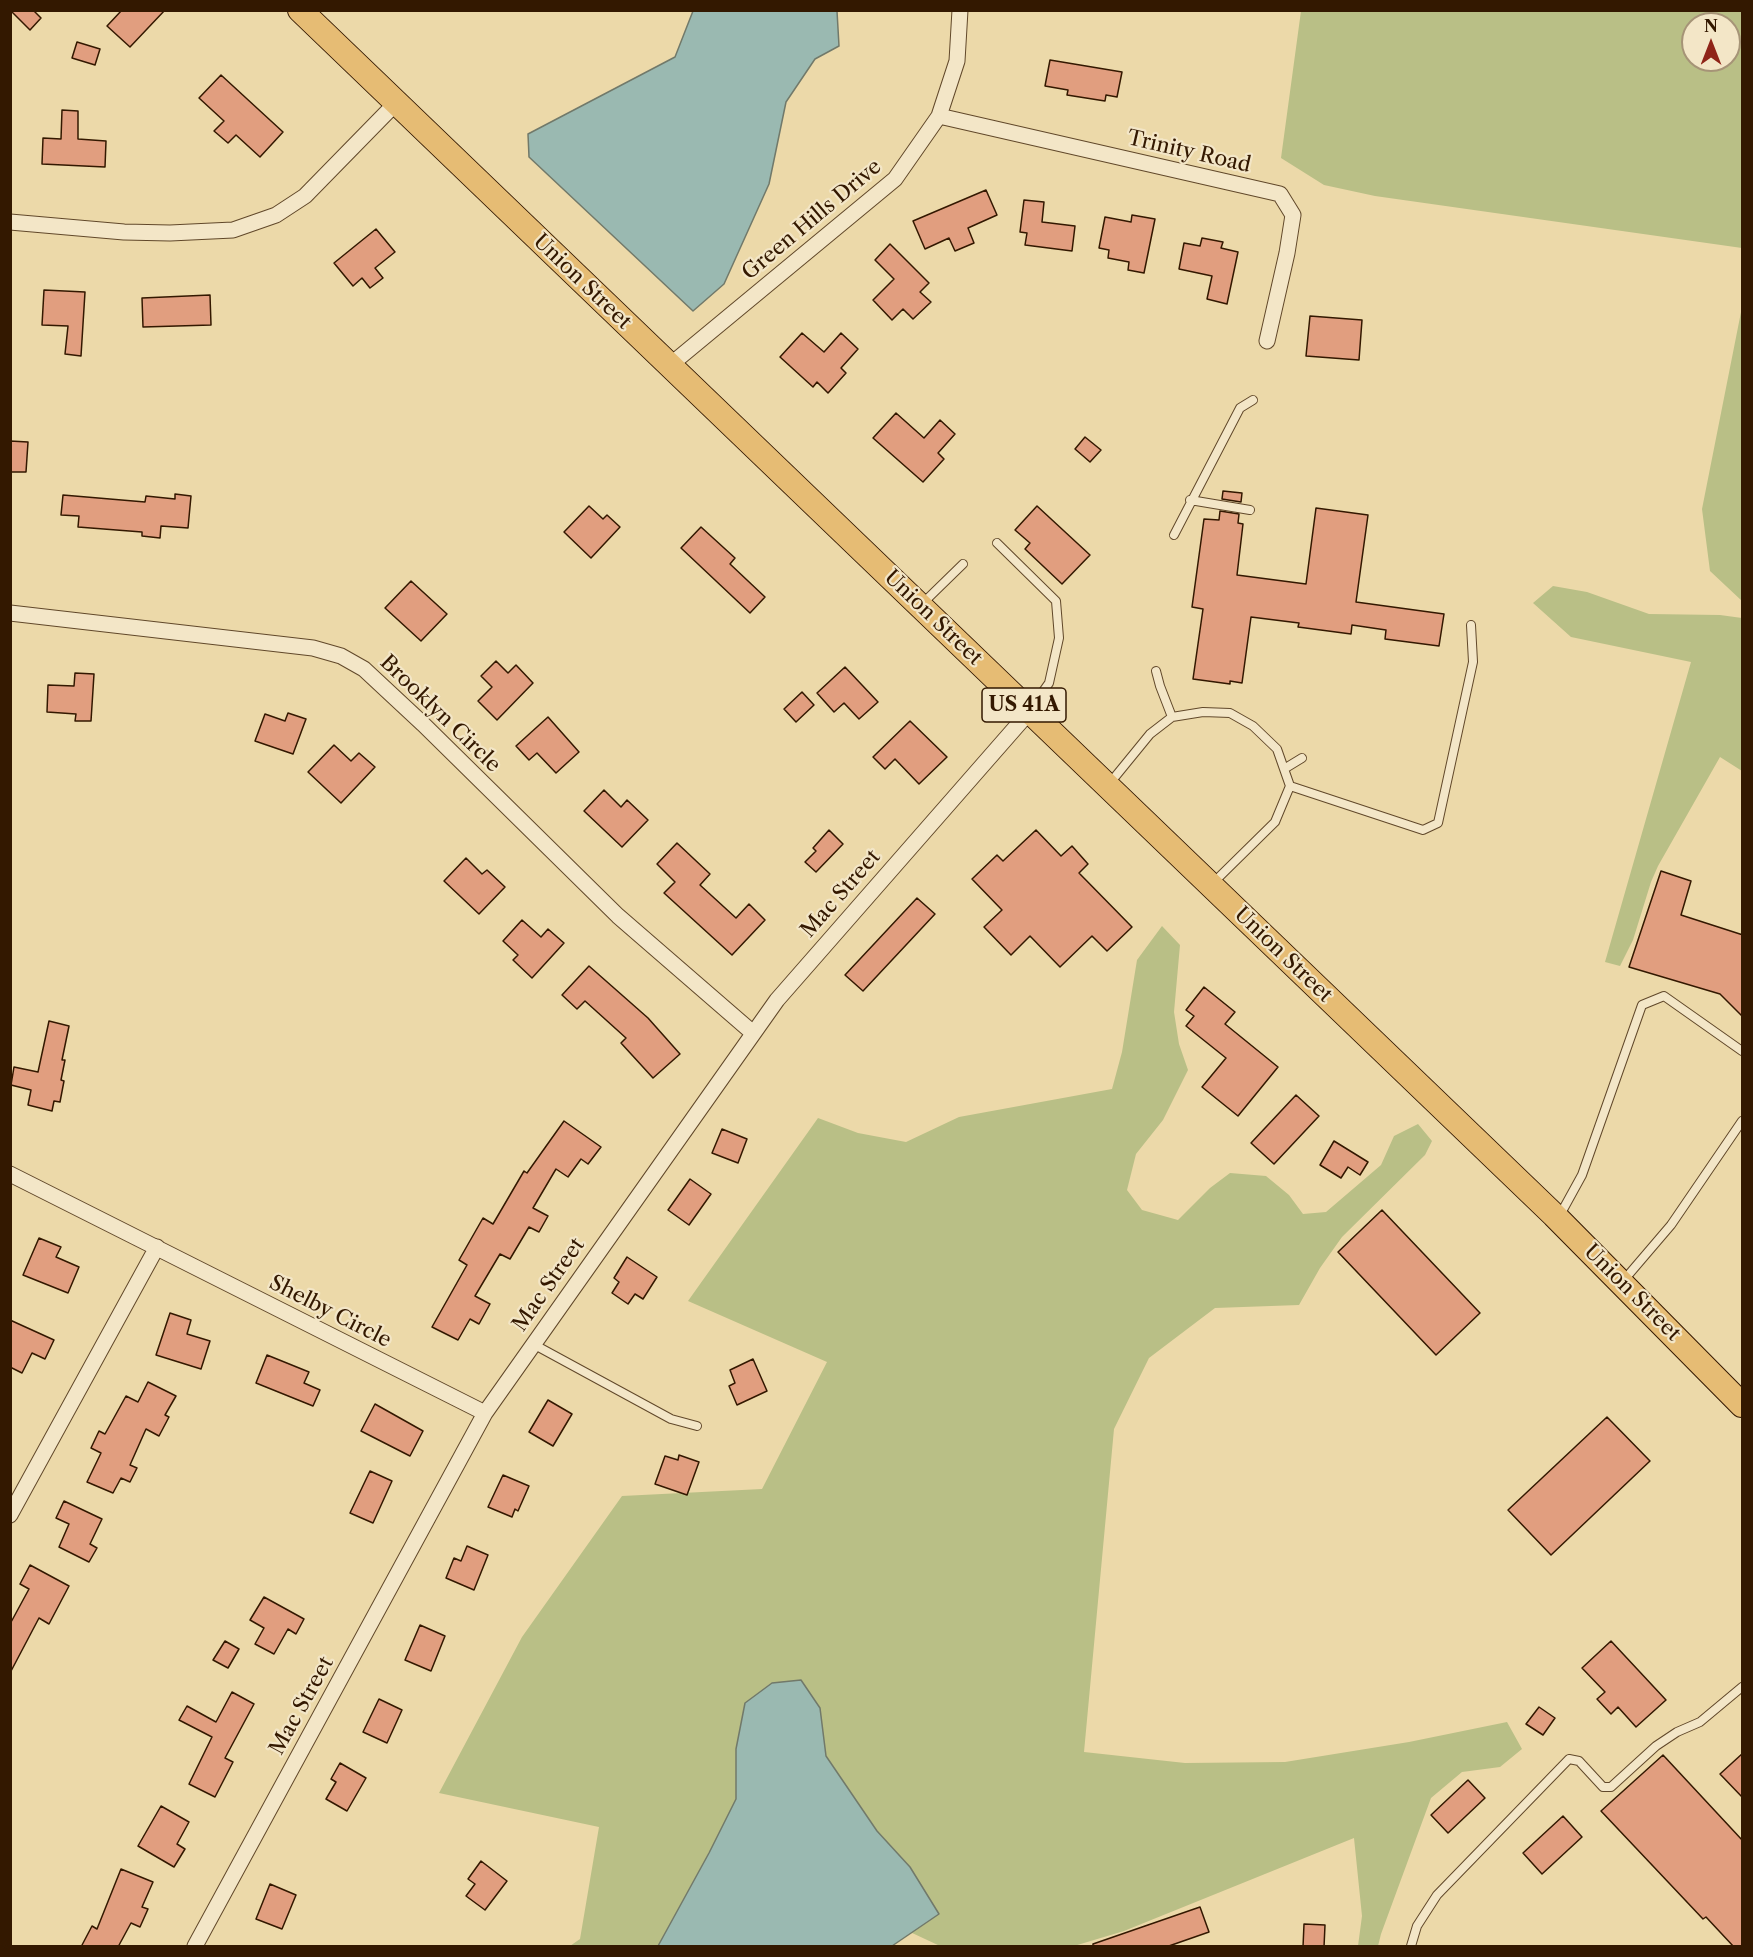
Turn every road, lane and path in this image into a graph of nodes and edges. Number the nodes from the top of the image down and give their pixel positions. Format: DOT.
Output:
graph roads {
  1 [pos="300,10"];
  2 [pos="960,10"];
  3 [pos="396,103"];
  4 [pos="939,116"];
  5 [pos="10,222"];
  6 [pos="1267,341"];
  7 [pos="669,366"];
  8 [pos="1252,400"];
  9 [pos="1190,500"];
  10 [pos="1250,510"];
  11 [pos="1174,535"];
  12 [pos="997,543"];
  13 [pos="963,564"];
  14 [pos="920,606"];
  15 [pos="10,613"];
  16 [pos="1471,625"];
  17 [pos="1156,671"];
  18 [pos="1029,711"];
  19 [pos="1172,717"];
  20 [pos="1302,758"];
  21 [pos="1284,769"];
  22 [pos="1107,786"];
  23 [pos="1290,786"];
  24 [pos="1211,885"];
  25 [pos="753,1033"];
  26 [pos="1743,1051"];
  27 [pos="1743,1121"];
  28 [pos="10,1174"];
  29 [pos="1558,1219"];
  30 [pos="157,1247"];
  31 [pos="1621,1283"];
  32 [pos="533,1344"];
  33 [pos="1743,1405"];
  34 [pos="485,1413"];
  35 [pos="697,1426"];
  36 [pos="10,1515"];
  37 [pos="1743,1687"];
  38 [pos="195,1947"];
  39 [pos="1411,1947"];
  1 -- 3 [label="main road, Union Street / US 41A"];
  2 -- 4 [label="street, Green Hills Drive"];
  3 -- 5 [label="street"];
  3 -- 7 [label="main road, Union Street / US 41A"];
  4 -- 6 [label="street, Trinity Road"];
  4 -- 7 [label="street, Green Hills Drive"];
  7 -- 14 [label="main road, Union Street / US 41A"];
  8 -- 9 [label="lane"];
  9 -- 10 [label="lane"];
  9 -- 11 [label="lane"];
  12 -- 18 [label="lane"];
  13 -- 14 [label="lane"];
  14 -- 18 [label="main road, Union Street / US 41A"];
  15 -- 25 [label="street, Brooklyn Circle"];
  16 -- 23 [label="lane"];
  17 -- 19 [label="lane"];
  18 -- 22 [label="main road, Union Street / US 41A"];
  18 -- 25 [label="street, Mac Street"];
  19 -- 21 [label="lane"];
  19 -- 22 [label="lane"];
  20 -- 21 [label="lane"];
  21 -- 23 [label="lane"];
  22 -- 24 [label="main road, Union Street / US 41A"];
  23 -- 24 [label="lane"];
  24 -- 29 [label="main road, Union Street / US 41A"];
  25 -- 32 [label="street, Mac Street"];
  26 -- 29 [label="lane"];
  27 -- 31 [label="lane"];
  28 -- 30 [label="street, Shelby Circle"];
  29 -- 31 [label="main road, Union Street / US 41A"];
  30 -- 34 [label="street, Shelby Circle"];
  30 -- 36 [label="street"];
  31 -- 33 [label="main road, Union Street / US 41A"];
  32 -- 34 [label="street, Mac Street"];
  32 -- 35 [label="lane"];
  34 -- 38 [label="street, Mac Street"];
  37 -- 39 [label="lane"];
}
